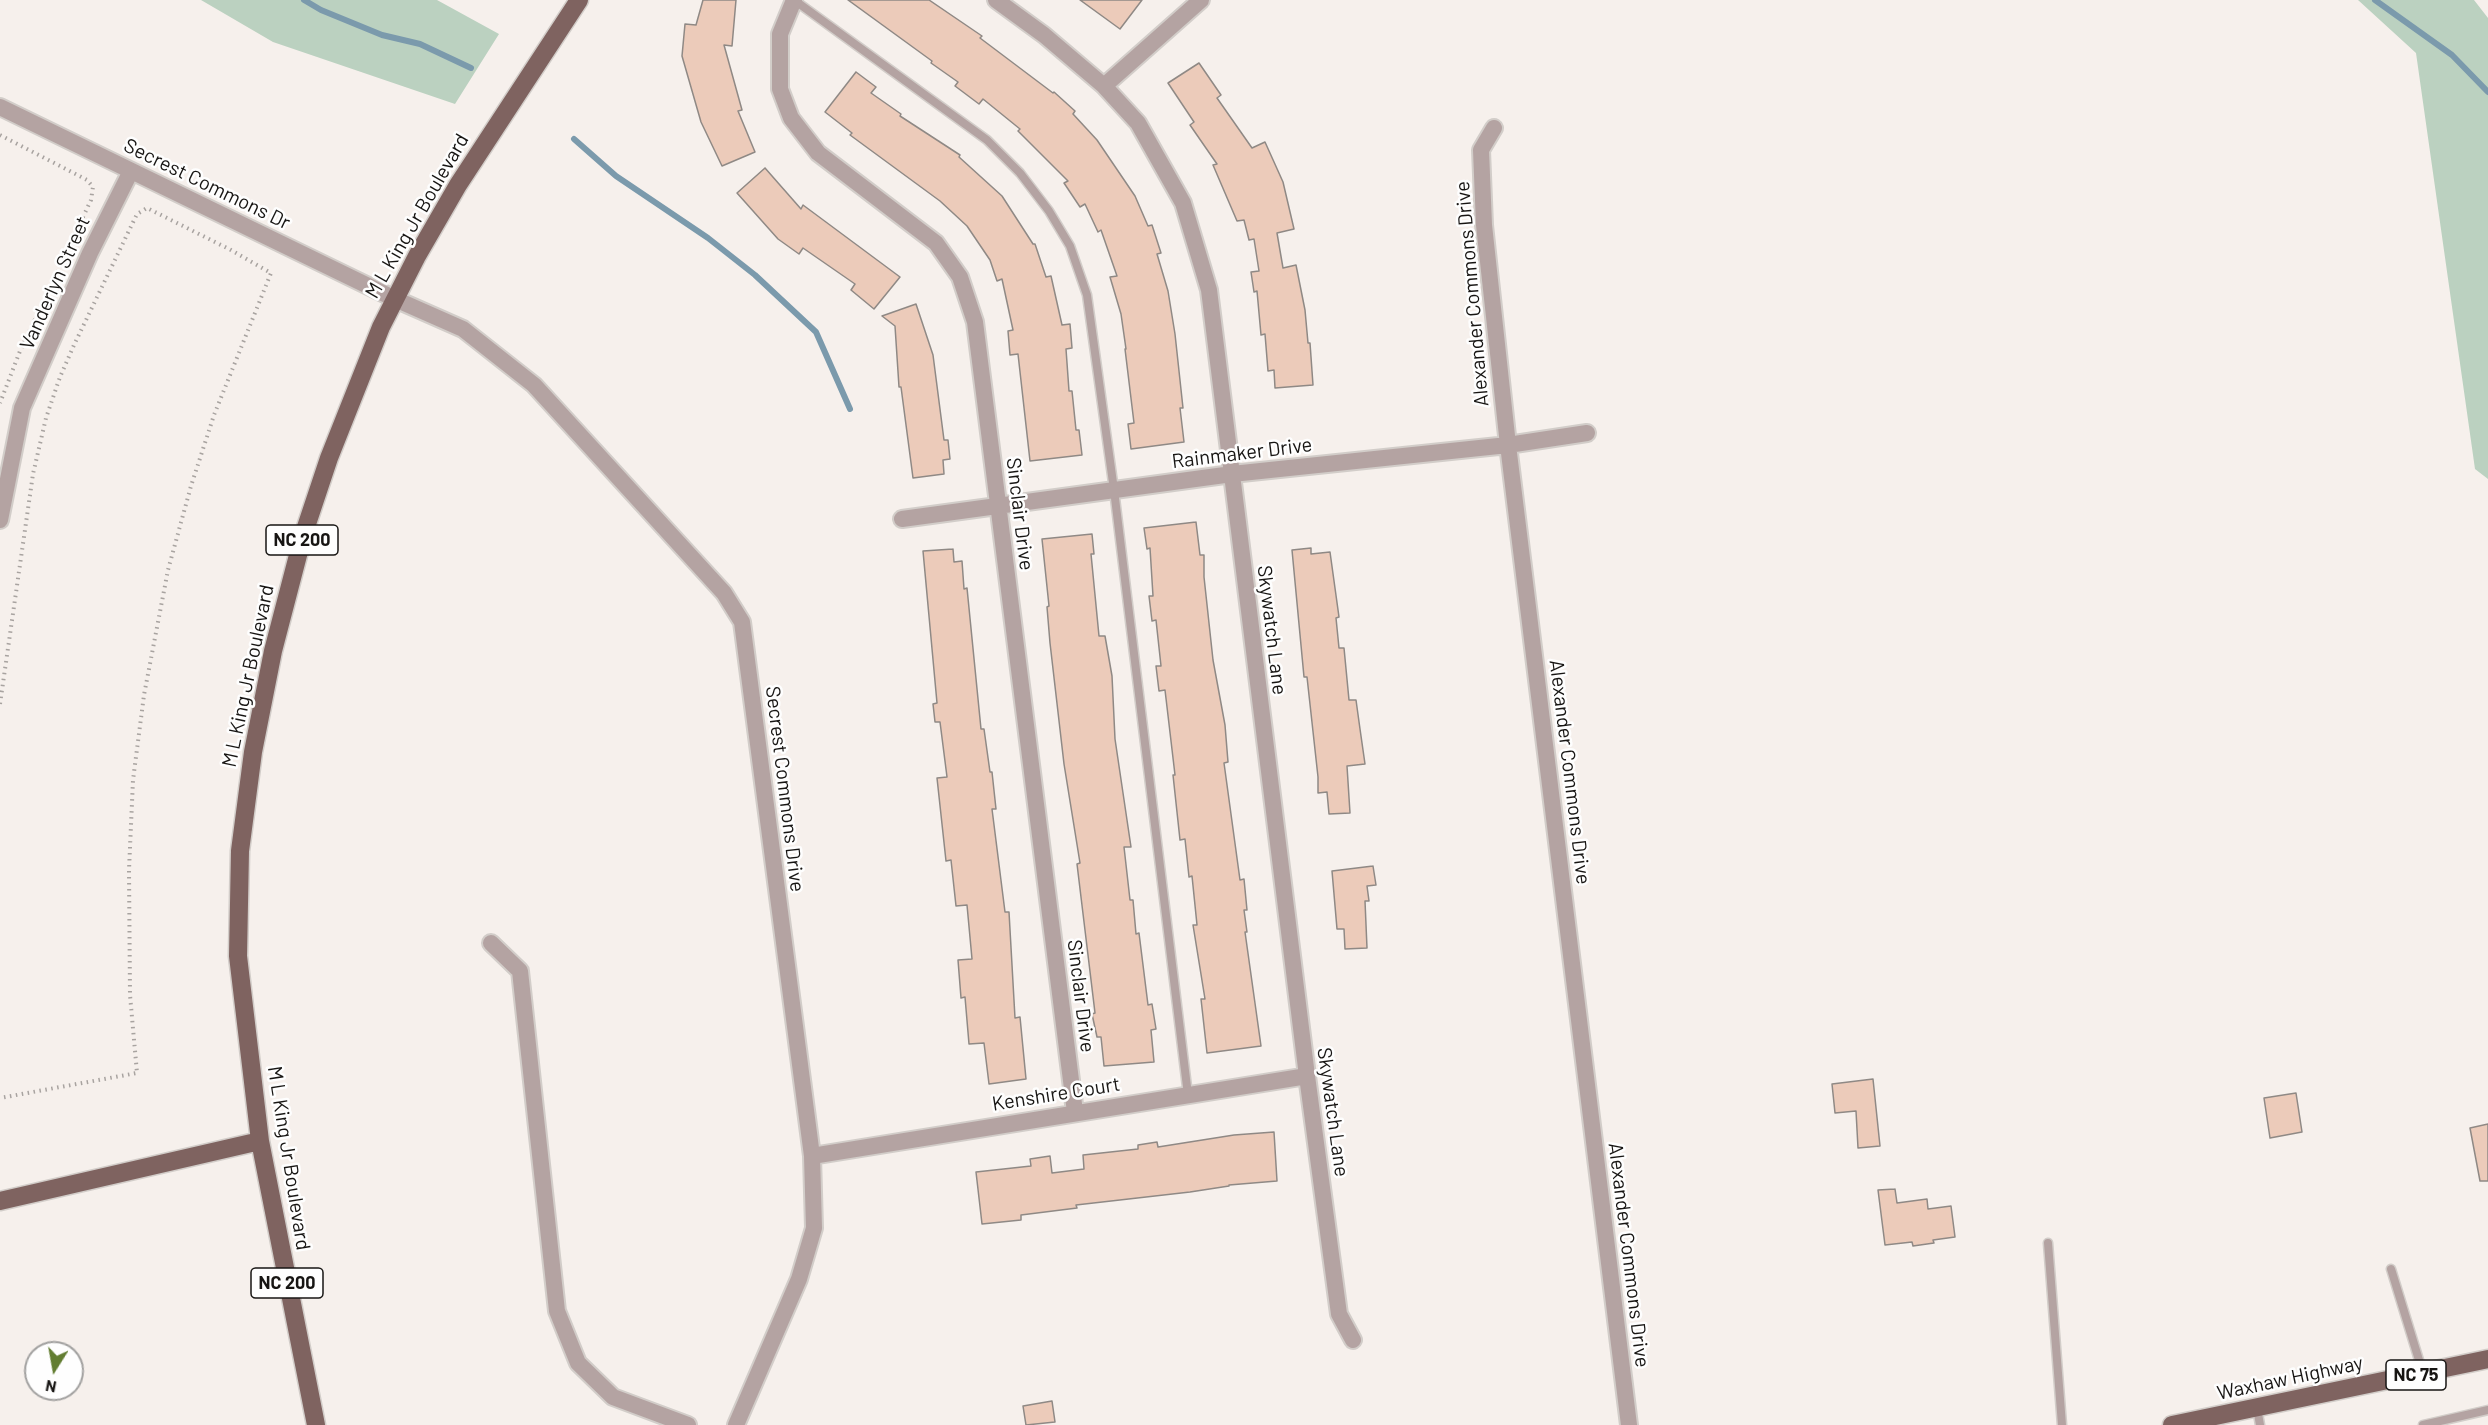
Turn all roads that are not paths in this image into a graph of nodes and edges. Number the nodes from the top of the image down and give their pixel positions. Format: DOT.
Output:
graph roads {
  1 [pos="579,0"];
  2 [pos="794,0"];
  3 [pos="996,0"];
  4 [pos="1202,0"];
  5 [pos="1104,86"];
  6 [pos="0,107"];
  7 [pos="1494,128"];
  8 [pos="131,171"];
  9 [pos="395,299"];
  10 [pos="1587,433"];
  11 [pos="1508,445"];
  12 [pos="1232,474"];
  13 [pos="1114,490"];
  14 [pos="998,506"];
  15 [pos="902,519"];
  16 [pos="0,520"];
  17 [pos="491,943"];
  18 [pos="1307,1076"];
  19 [pos="1188,1095"];
  20 [pos="1075,1112"];
  21 [pos="260,1141"];
  22 [pos="812,1155"];
  23 [pos="0,1202"];
  24 [pos="2048,1243"];
  25 [pos="2391,1269"];
  26 [pos="1353,1340"];
  27 [pos="2488,1359"];
  28 [pos="2423,1373"];
  29 [pos="2488,1410"];
  30 [pos="2258,1417"];
  31 [pos="2454,1422"];
  32 [pos="316,1425"];
  33 [pos="688,1425"];
  34 [pos="736,1425"];
  35 [pos="1629,1425"];
  36 [pos="2062,1425"];
  37 [pos="2172,1425"];
  38 [pos="2423,1425"];
  1 -- 9 [label="main road, M L King Jr Boulevard / NC 200"];
  2 -- 13 [label="lane"];
  2 -- 14 [label="street, Sinclair Drive"];
  3 -- 5 [label="street, Skywatch Lane"];
  4 -- 5 [label="street"];
  5 -- 12 [label="street, Skywatch Lane"];
  6 -- 8 [label="street, Secrest Commons Dr"];
  7 -- 11 [label="street, Alexander Commons Drive"];
  8 -- 9 [label="street, Secrest Commons Dr"];
  8 -- 16 [label="street, Vanderlyn Street"];
  9 -- 21 [label="main road, M L King Jr Boulevard / NC 200"];
  9 -- 22 [label="street, Secrest Commons Drive"];
  10 -- 11 [label="street, Rainmaker Drive"];
  11 -- 12 [label="street, Rainmaker Drive"];
  11 -- 35 [label="street, Alexander Commons Drive"];
  12 -- 13 [label="street, Rainmaker Drive"];
  12 -- 18 [label="street, Skywatch Lane"];
  13 -- 14 [label="street, Rainmaker Drive"];
  13 -- 19 [label="lane"];
  14 -- 15 [label="street, Rainmaker Drive"];
  14 -- 20 [label="street, Sinclair Drive"];
  17 -- 33 [label="street"];
  18 -- 19 [label="street, Kenshire Court"];
  18 -- 26 [label="street, Skywatch Lane"];
  19 -- 20 [label="street, Kenshire Court"];
  20 -- 22 [label="street, Kenshire Court"];
  21 -- 23 [label="main road"];
  21 -- 32 [label="main road, M L King Jr Boulevard / NC 200"];
  22 -- 34 [label="street, Secrest Commons Drive"];
  24 -- 36 [label="lane"];
  25 -- 28 [label="lane"];
  27 -- 28 [label="main road, Waxhaw Highway / NC 75"];
  28 -- 30 [label="main road, Waxhaw Highway / NC 75"];
  29 -- 31 [label="lane"];
  30 -- 37 [label="main road, Waxhaw Highway / NC 75"];
  31 -- 38 [label="lane"];
}
